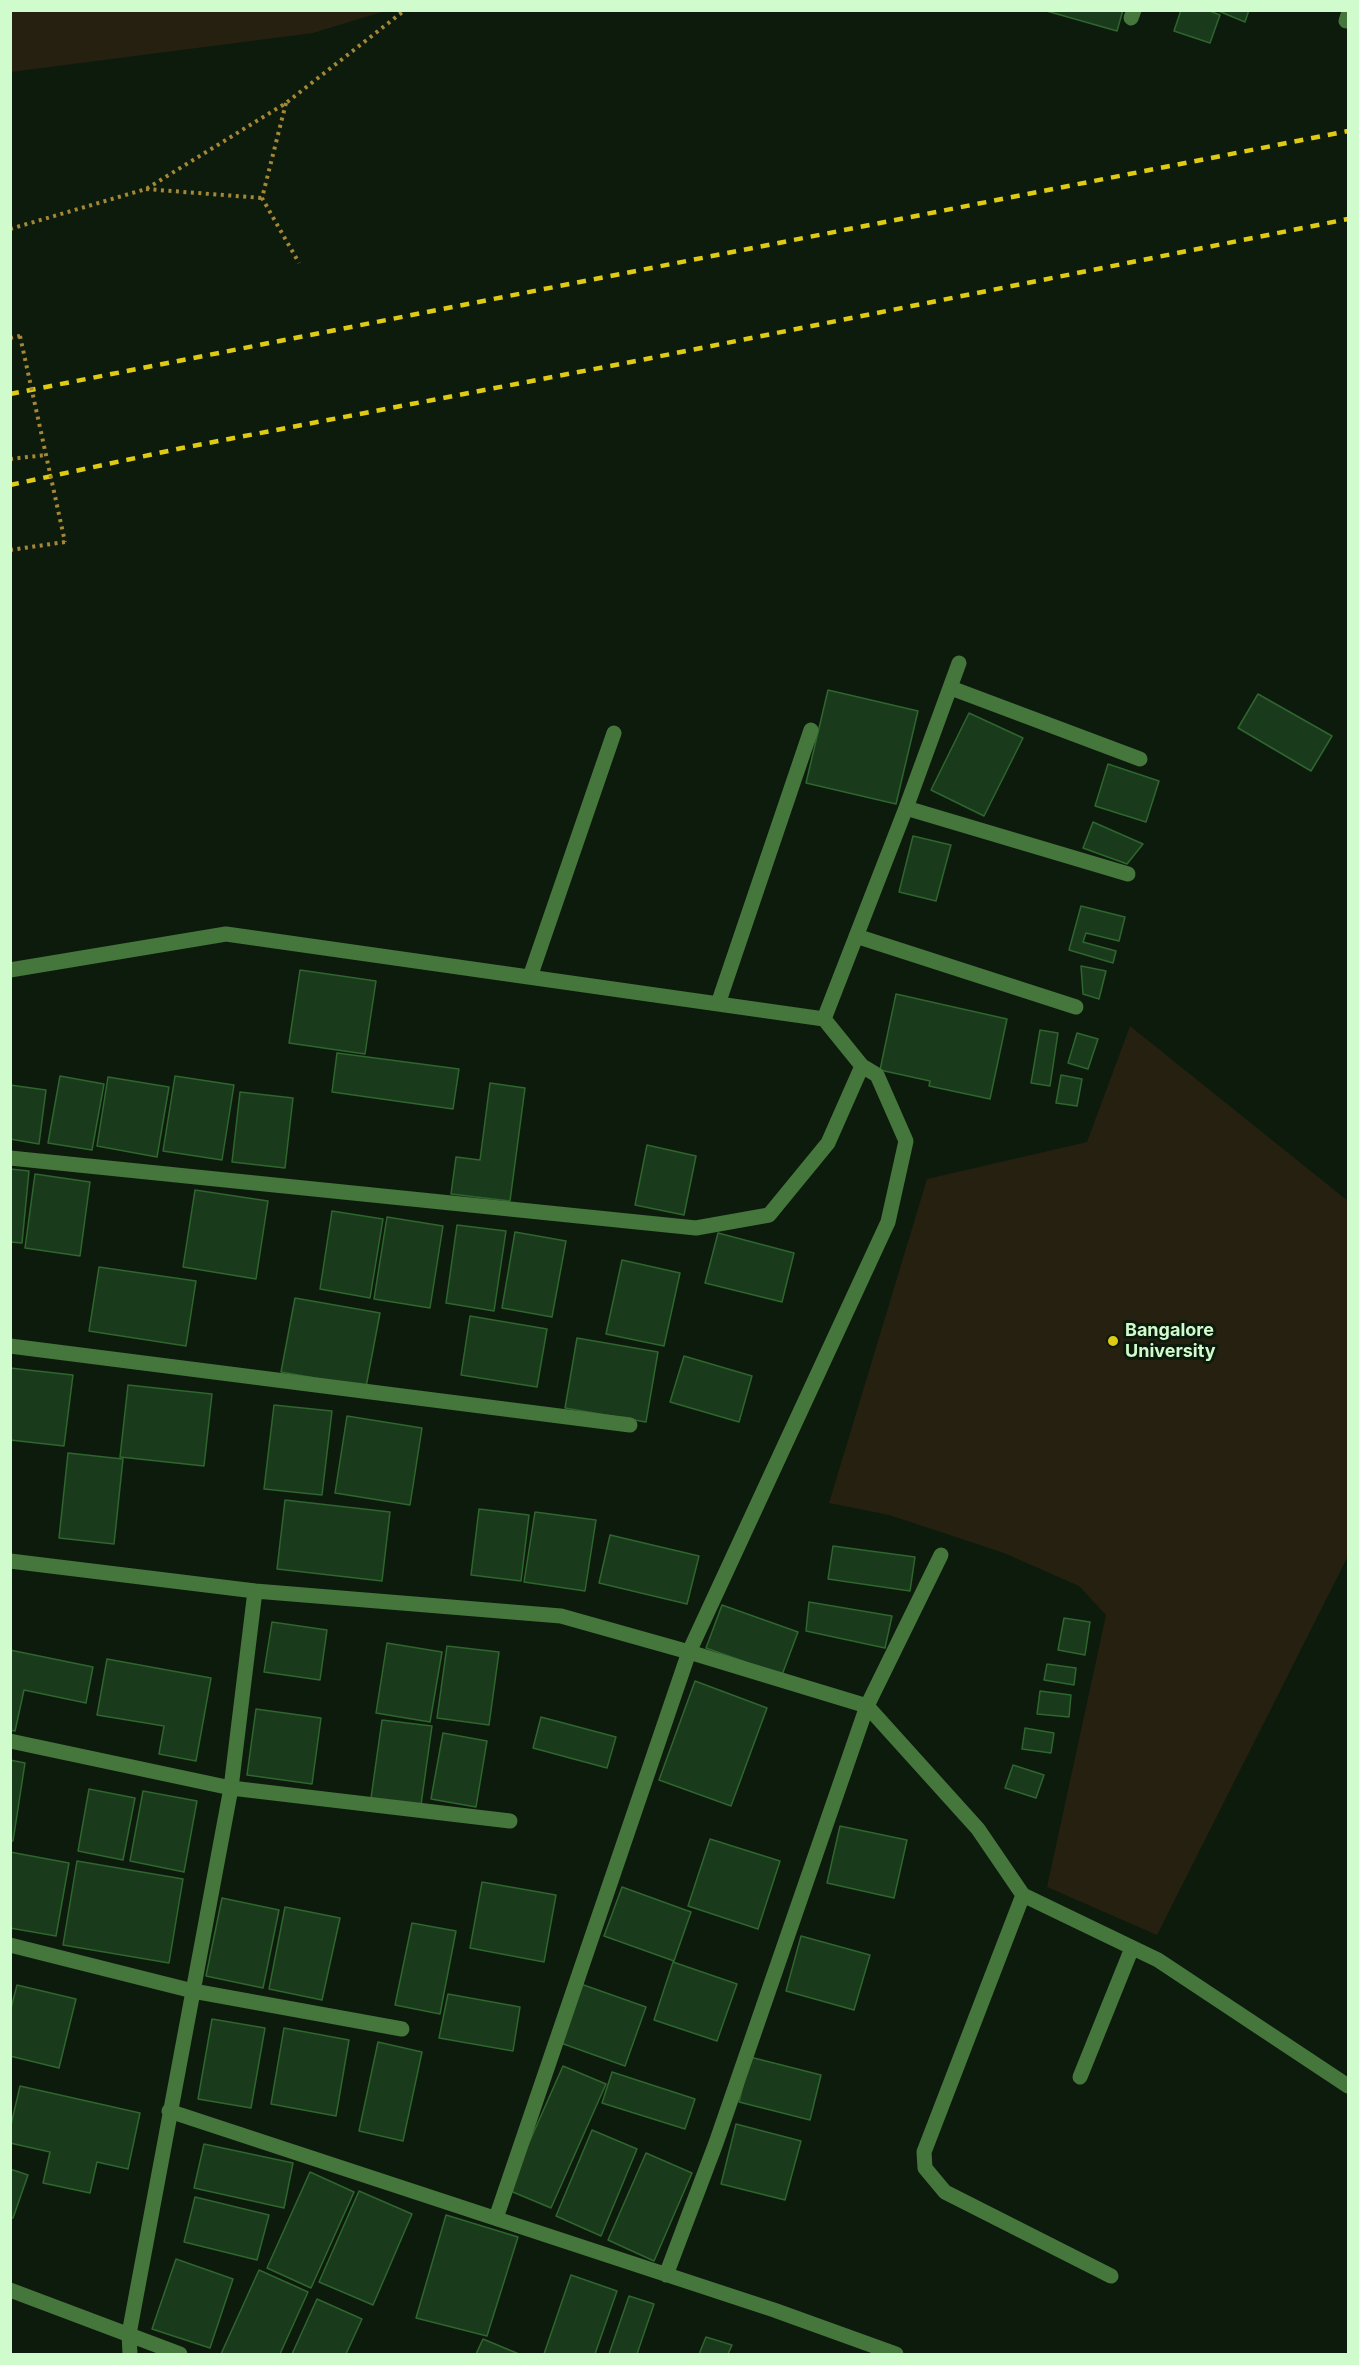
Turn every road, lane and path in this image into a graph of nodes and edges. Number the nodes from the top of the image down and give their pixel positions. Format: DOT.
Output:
graph roads {
  1 [pos="405,10"];
  2 [pos="286,103"];
  3 [pos="146,189"];
  4 [pos="262,198"];
  5 [pos="10,229"];
  6 [pos="299,262"];
  7 [pos="10,338"];
  8 [pos="46,455"];
  9 [pos="10,459"];
  10 [pos="10,550"];
  11 [pos="959,663"];
  12 [pos="951,688"];
  13 [pos="811,730"];
  14 [pos="614,733"];
  15 [pos="1140,759"];
  16 [pos="906,808"];
  17 [pos="1128,874"];
  18 [pos="856,936"];
  19 [pos="10,970"];
  20 [pos="530,977"];
  21 [pos="718,1004"];
  22 [pos="1076,1007"];
  23 [pos="824,1019"];
  24 [pos="862,1066"];
  25 [pos="10,1158"];
  26 [pos="10,1346"];
  27 [pos="630,1425"];
  28 [pos="941,1555"];
  29 [pos="10,1561"];
  30 [pos="255,1591"];
  31 [pos="689,1652"];
  32 [pos="867,1706"];
  33 [pos="10,1741"];
  34 [pos="231,1788"];
  35 [pos="510,1821"];
  36 [pos="1023,1895"];
  37 [pos="10,1945"];
  38 [pos="1132,1948"];
  39 [pos="193,1991"];
  40 [pos="402,2029"];
  41 [pos="1080,2077"];
  42 [pos="1348,2086"];
  43 [pos="170,2111"];
  44 [pos="496,2218"];
  45 [pos="666,2275"];
  46 [pos="1111,2276"];
  47 [pos="10,2290"];
  48 [pos="129,2334"];
  49 [pos="130,2355"];
  50 [pos="180,2355"];
  51 [pos="896,2355"];
  1 -- 2 [label="path"];
  2 -- 3 [label="path"];
  2 -- 4 [label="path"];
  3 -- 4 [label="path"];
  3 -- 5 [label="path"];
  4 -- 6 [label="path"];
  7 -- 8 [label="path, bridge"];
  8 -- 9 [label="path"];
  8 -- 10 [label="path, bridge"];
  11 -- 12 [label="street"];
  12 -- 15 [label="street"];
  12 -- 16 [label="street"];
  13 -- 21 [label="street"];
  14 -- 20 [label="street"];
  16 -- 17 [label="street"];
  16 -- 18 [label="street"];
  18 -- 22 [label="street"];
  18 -- 23 [label="street"];
  19 -- 20 [label="street"];
  20 -- 21 [label="street"];
  21 -- 23 [label="street"];
  23 -- 24 [label="street"];
  24 -- 25 [label="street"];
  24 -- 31 [label="street"];
  26 -- 27 [label="street"];
  28 -- 32 [label="street"];
  29 -- 30 [label="street"];
  30 -- 31 [label="street"];
  30 -- 34 [label="street"];
  31 -- 32 [label="street"];
  31 -- 44 [label="street"];
  32 -- 36 [label="street"];
  32 -- 45 [label="street"];
  33 -- 34 [label="street"];
  34 -- 35 [label="street"];
  34 -- 39 [label="street"];
  36 -- 38 [label="street"];
  36 -- 46 [label="street"];
  37 -- 39 [label="street"];
  38 -- 41 [label="street"];
  38 -- 42 [label="street"];
  39 -- 40 [label="street"];
  39 -- 43 [label="street"];
  43 -- 44 [label="street"];
  43 -- 48 [label="street"];
  44 -- 45 [label="street"];
  45 -- 51 [label="street"];
  47 -- 48 [label="street"];
  48 -- 49 [label="street"];
  48 -- 50 [label="street"];
}
